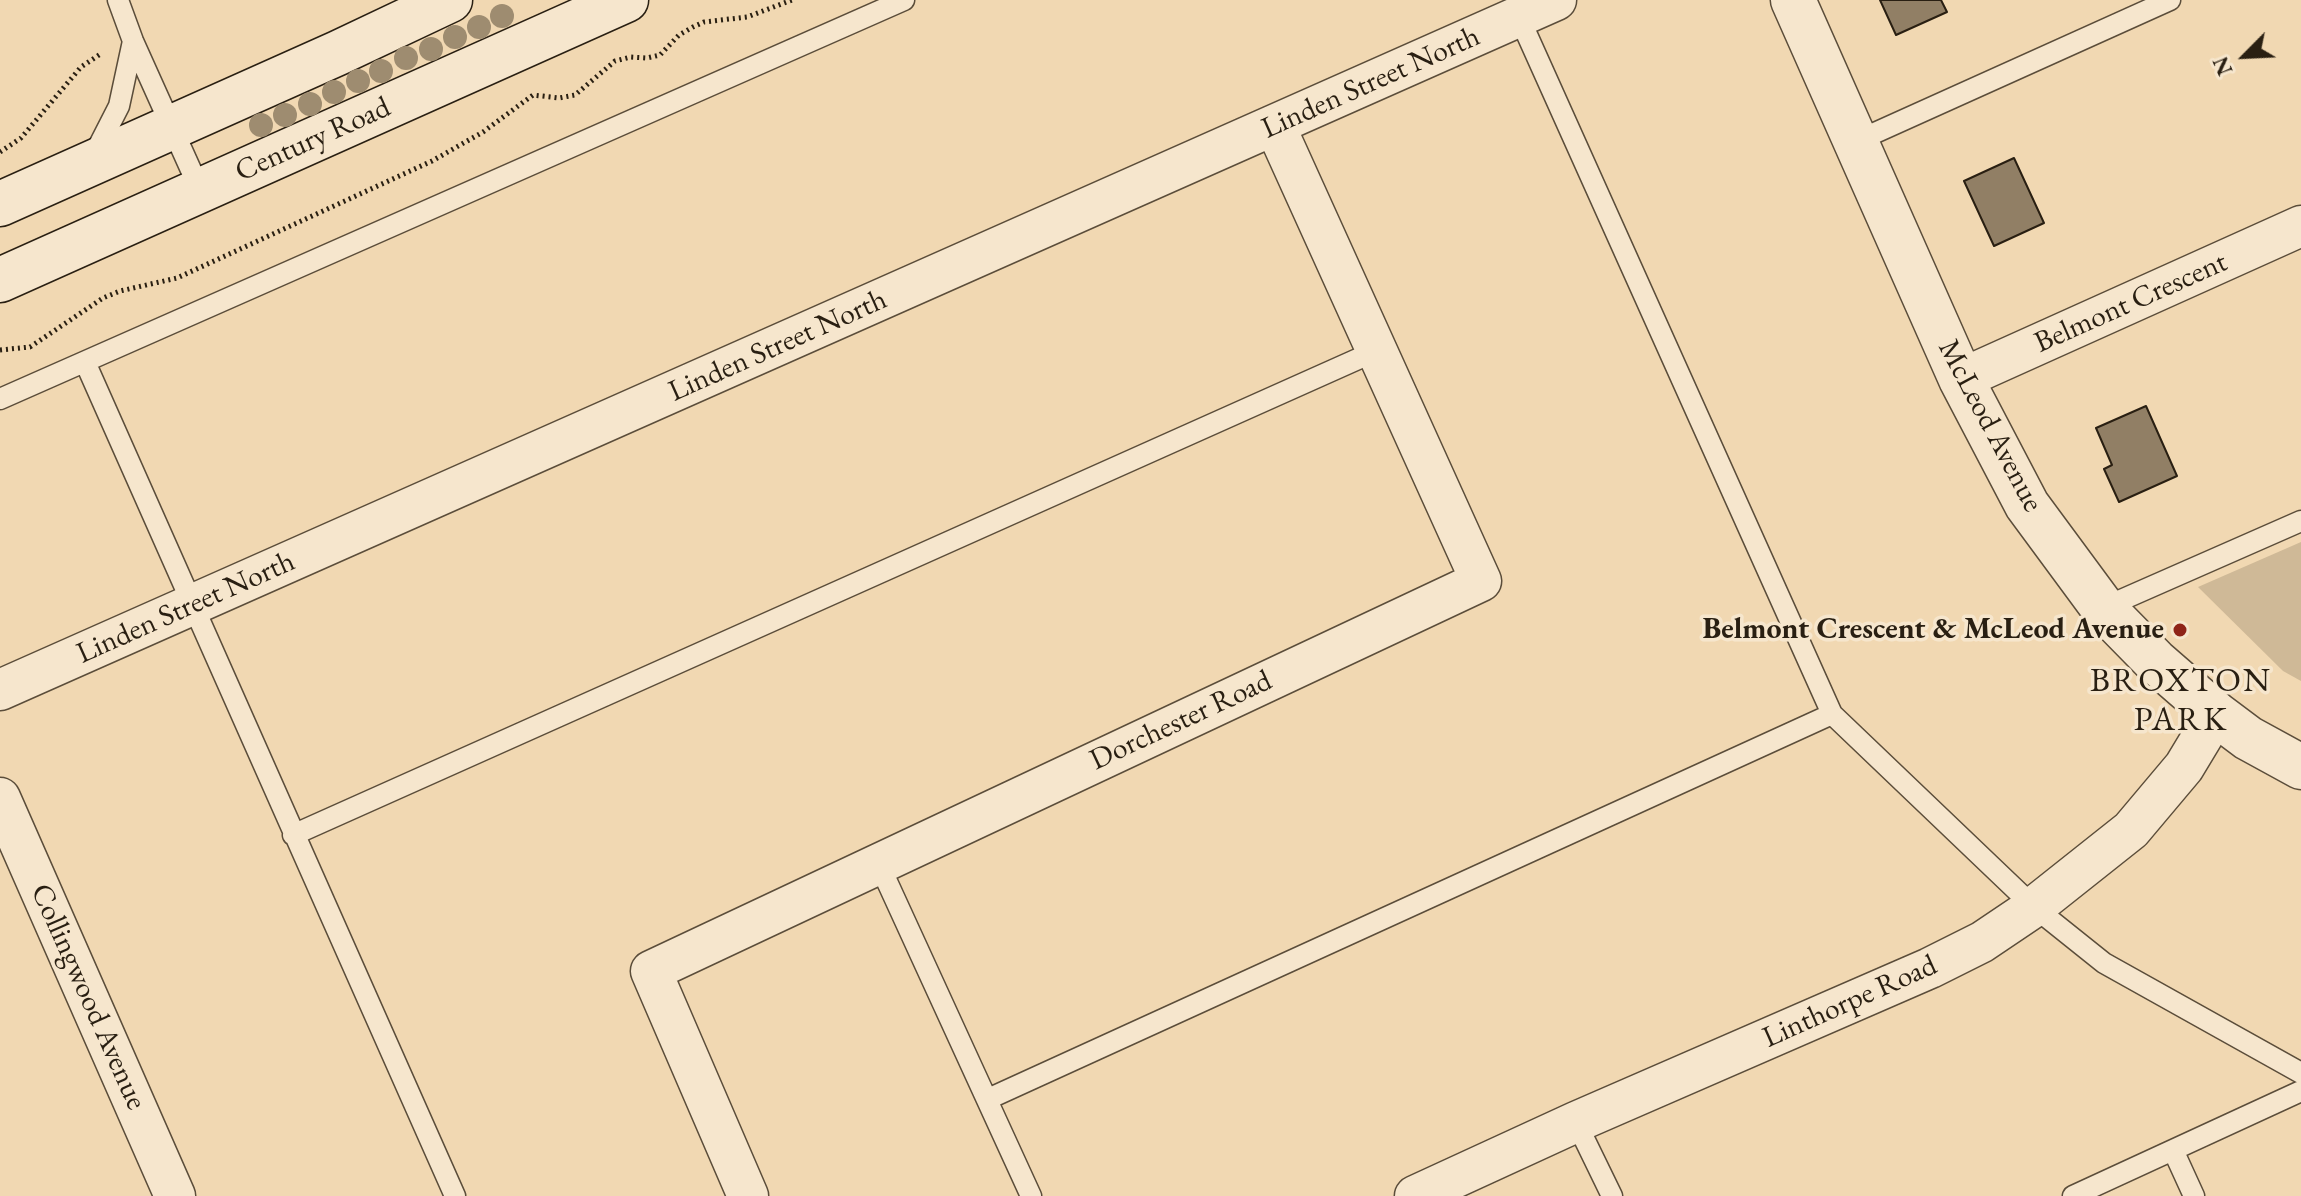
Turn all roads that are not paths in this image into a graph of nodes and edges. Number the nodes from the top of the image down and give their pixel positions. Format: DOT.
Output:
graph roads {
  1 [pos="118,0"];
  2 [pos="450,0"];
  3 [pos="626,0"];
  4 [pos="904,0"];
  5 [pos="1556,0"];
  6 [pos="1793,0"];
  7 [pos="2170,0"];
  8 [pos="1519,17"];
  9 [pos="133,41"];
  10 [pos="1275,126"];
  11 [pos="170,128"];
  12 [pos="1857,141"];
  13 [pos="87,165"];
  14 [pos="200,190"];
  15 [pos="0,204"];
  16 [pos="2301,226"];
  17 [pos="0,280"];
  18 [pos="1378,350"];
  19 [pos="85,362"];
  20 [pos="1961,379"];
  21 [pos="0,399"];
  22 [pos="2301,521"];
  23 [pos="193,605"];
  24 [pos="2103,608"];
  25 [pos="0,690"];
  26 [pos="1832,714"];
  27 [pos="2216,714"];
  28 [pos="2301,767"];
  29 [pos="0,798"];
  30 [pos="293,835"];
  31 [pos="878,862"];
  32 [pos="2034,907"];
  33 [pos="2301,1073"];
  34 [pos="2301,1091"];
  35 [pos="988,1099"];
  36 [pos="1576,1122"];
  37 [pos="2173,1150"];
  38 [pos="175,1196"];
  39 [pos="455,1196"];
  40 [pos="748,1196"];
  41 [pos="1031,1196"];
  42 [pos="1415,1196"];
  43 [pos="1612,1196"];
  44 [pos="2073,1196"];
  45 [pos="2194,1196"];
  1 -- 9 [label="lane"];
  2 -- 11 [label="main road"];
  3 -- 14 [label="main road, Century Road"];
  4 -- 19 [label="lane"];
  5 -- 8 [label="street, Linden Street North"];
  6 -- 12 [label="main road, McLeod Avenue"];
  7 -- 12 [label="lane"];
  8 -- 10 [label="street, Linden Street North"];
  8 -- 26 [label="lane"];
  9 -- 11 [label="lane"];
  9 -- 13 [label="lane"];
  10 -- 18 [label="street, Dorchester Road"];
  10 -- 23 [label="street, Linden Street North"];
  11 -- 13 [label="main road"];
  11 -- 14 [label="lane"];
  12 -- 20 [label="main road, McLeod Avenue"];
  13 -- 15 [label="main road"];
  14 -- 17 [label="main road, Century Road"];
  16 -- 20 [label="street, Belmont Crescent"];
  18 -- 30 [label="lane"];
  18 -- 31 [label="street, Dorchester Road"];
  19 -- 21 [label="lane"];
  19 -- 23 [label="lane"];
  20 -- 24 [label="main road, McLeod Avenue"];
  22 -- 24 [label="lane"];
  23 -- 25 [label="street, Linden Street North"];
  23 -- 30 [label="lane"];
  24 -- 27 [label="main road, McLeod Avenue"];
  26 -- 32 [label="lane"];
  26 -- 35 [label="lane"];
  27 -- 28 [label="main road, McLeod Avenue"];
  27 -- 32 [label="street, Linthorpe Road"];
  29 -- 38 [label="street, Collingwood Avenue"];
  30 -- 39 [label="lane"];
  31 -- 35 [label="lane"];
  31 -- 40 [label="street, Dorchester Road"];
  32 -- 33 [label="lane"];
  32 -- 36 [label="street, Linthorpe Road"];
  34 -- 37 [label="lane"];
  35 -- 41 [label="lane"];
  36 -- 42 [label="street, Linthorpe Road"];
  36 -- 43 [label="lane"];
  37 -- 44 [label="lane"];
  37 -- 45 [label="lane"];
}
